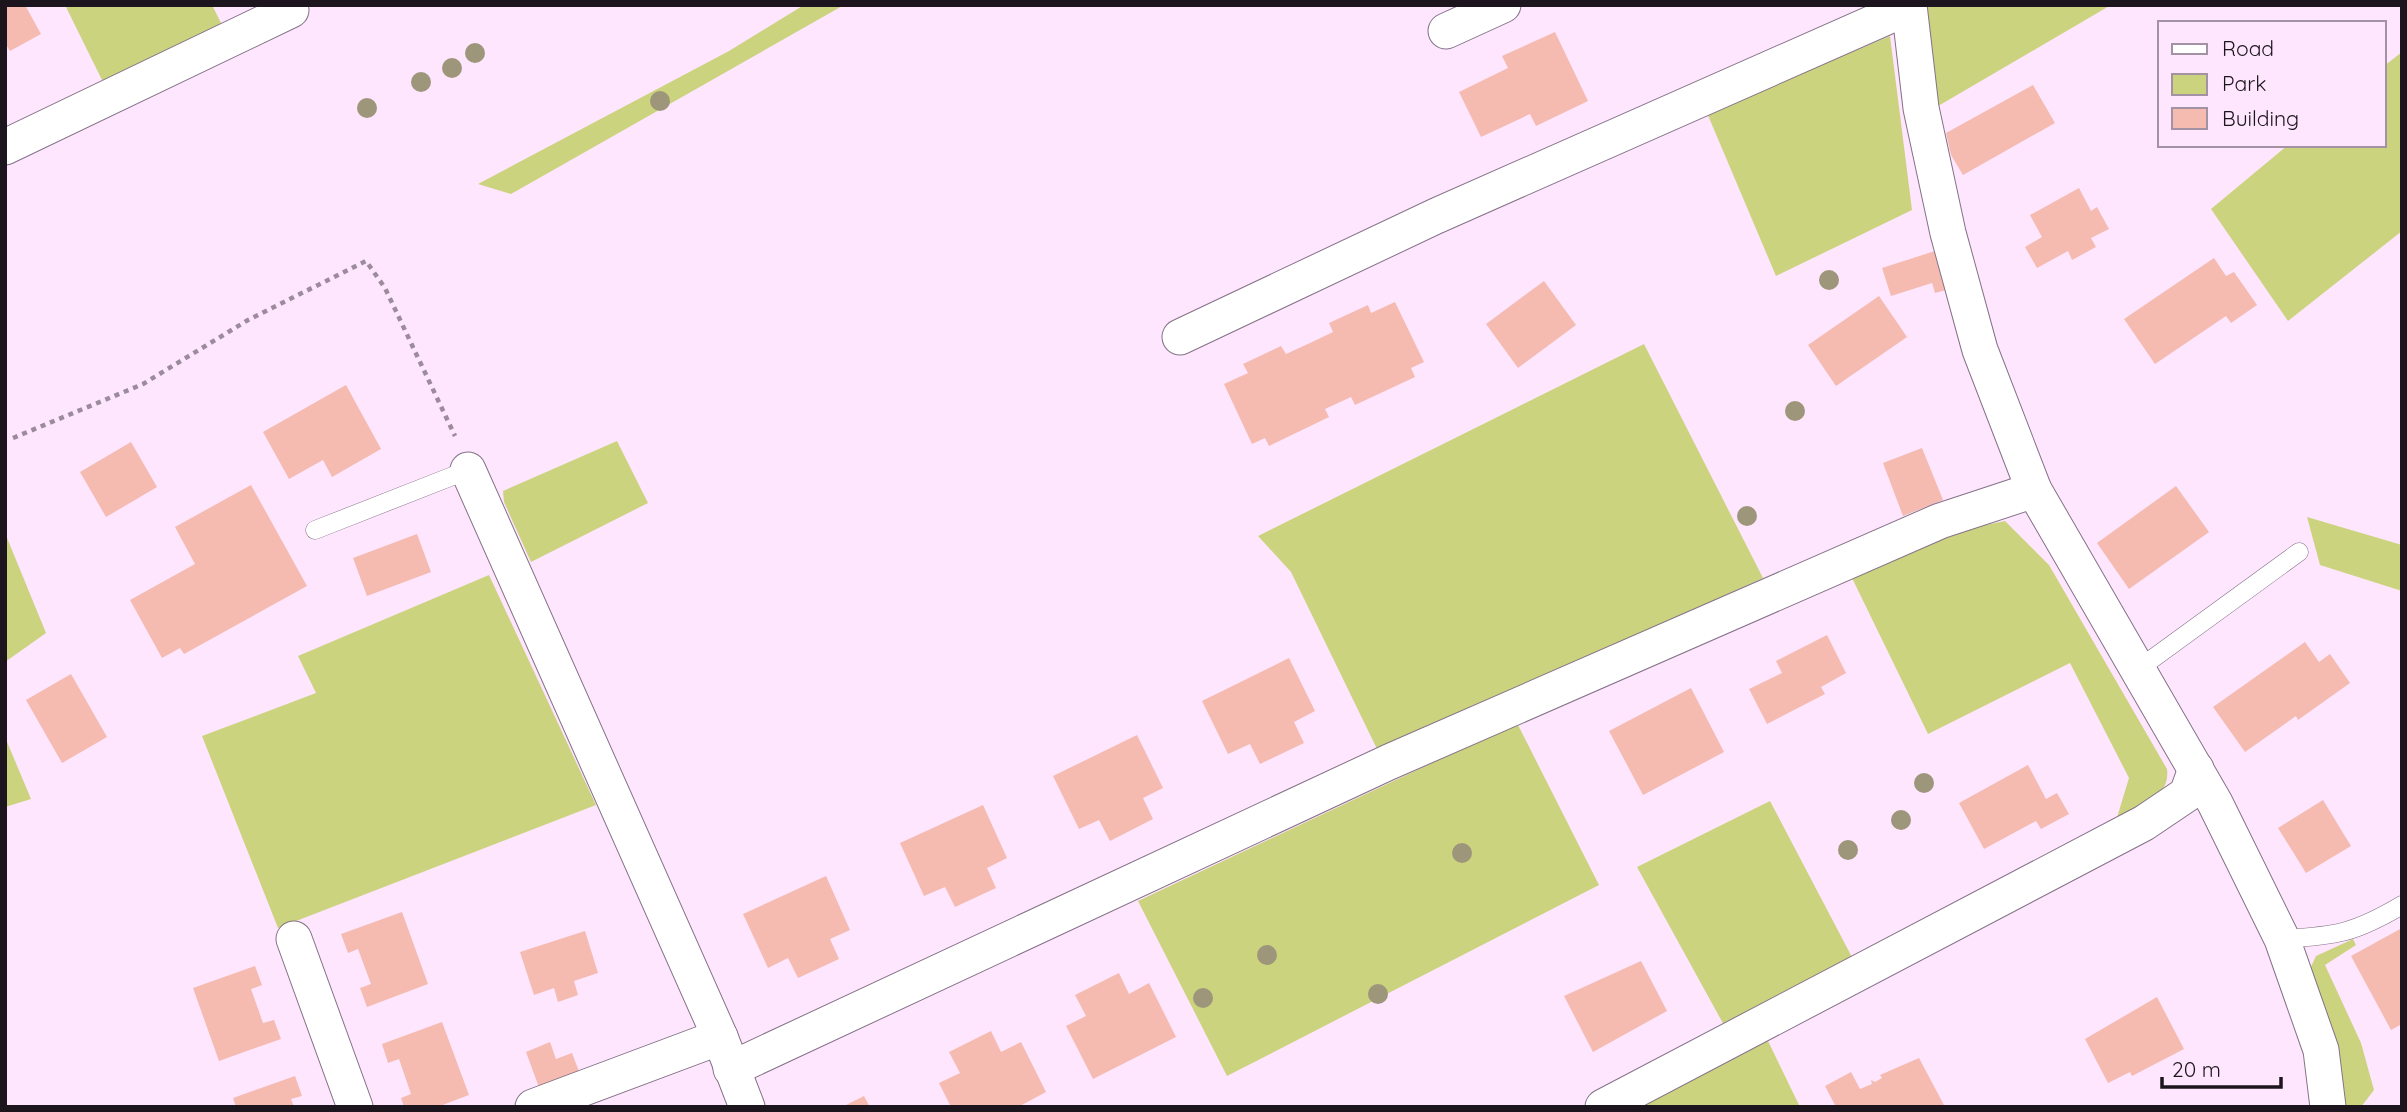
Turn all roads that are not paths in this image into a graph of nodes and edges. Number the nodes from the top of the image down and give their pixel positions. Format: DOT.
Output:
graph roads {
  1 [pos="1503,5"];
  2 [pos="1909,6"];
  3 [pos="292,9"];
  4 [pos="1446,31"];
  5 [pos="5,147"];
  6 [pos="1180,337"];
  7 [pos="468,470"];
  8 [pos="2034,490"];
  9 [pos="314,530"];
  10 [pos="2298,552"];
  11 [pos="2137,670"];
  12 [pos="2196,769"];
  13 [pos="2402,905"];
  14 [pos="294,939"];
  15 [pos="2282,939"];
  16 [pos="725,1053"];
  17 [pos="355,1107"];
  18 [pos="533,1107"];
  19 [pos="747,1107"];
  20 [pos="1603,1107"];
  21 [pos="2328,1107"];
  1 -- 4 [label="street"];
  2 -- 6 [label="street"];
  2 -- 8 [label="street"];
  3 -- 5 [label="street"];
  7 -- 9 [label="lane"];
  7 -- 16 [label="street"];
  8 -- 11 [label="street"];
  8 -- 16 [label="street"];
  10 -- 11 [label="lane"];
  11 -- 12 [label="street"];
  12 -- 15 [label="street"];
  12 -- 20 [label="street"];
  13 -- 15 [label="lane"];
  14 -- 17 [label="street"];
  15 -- 21 [label="street"];
  16 -- 18 [label="street"];
  16 -- 19 [label="street"];
}
